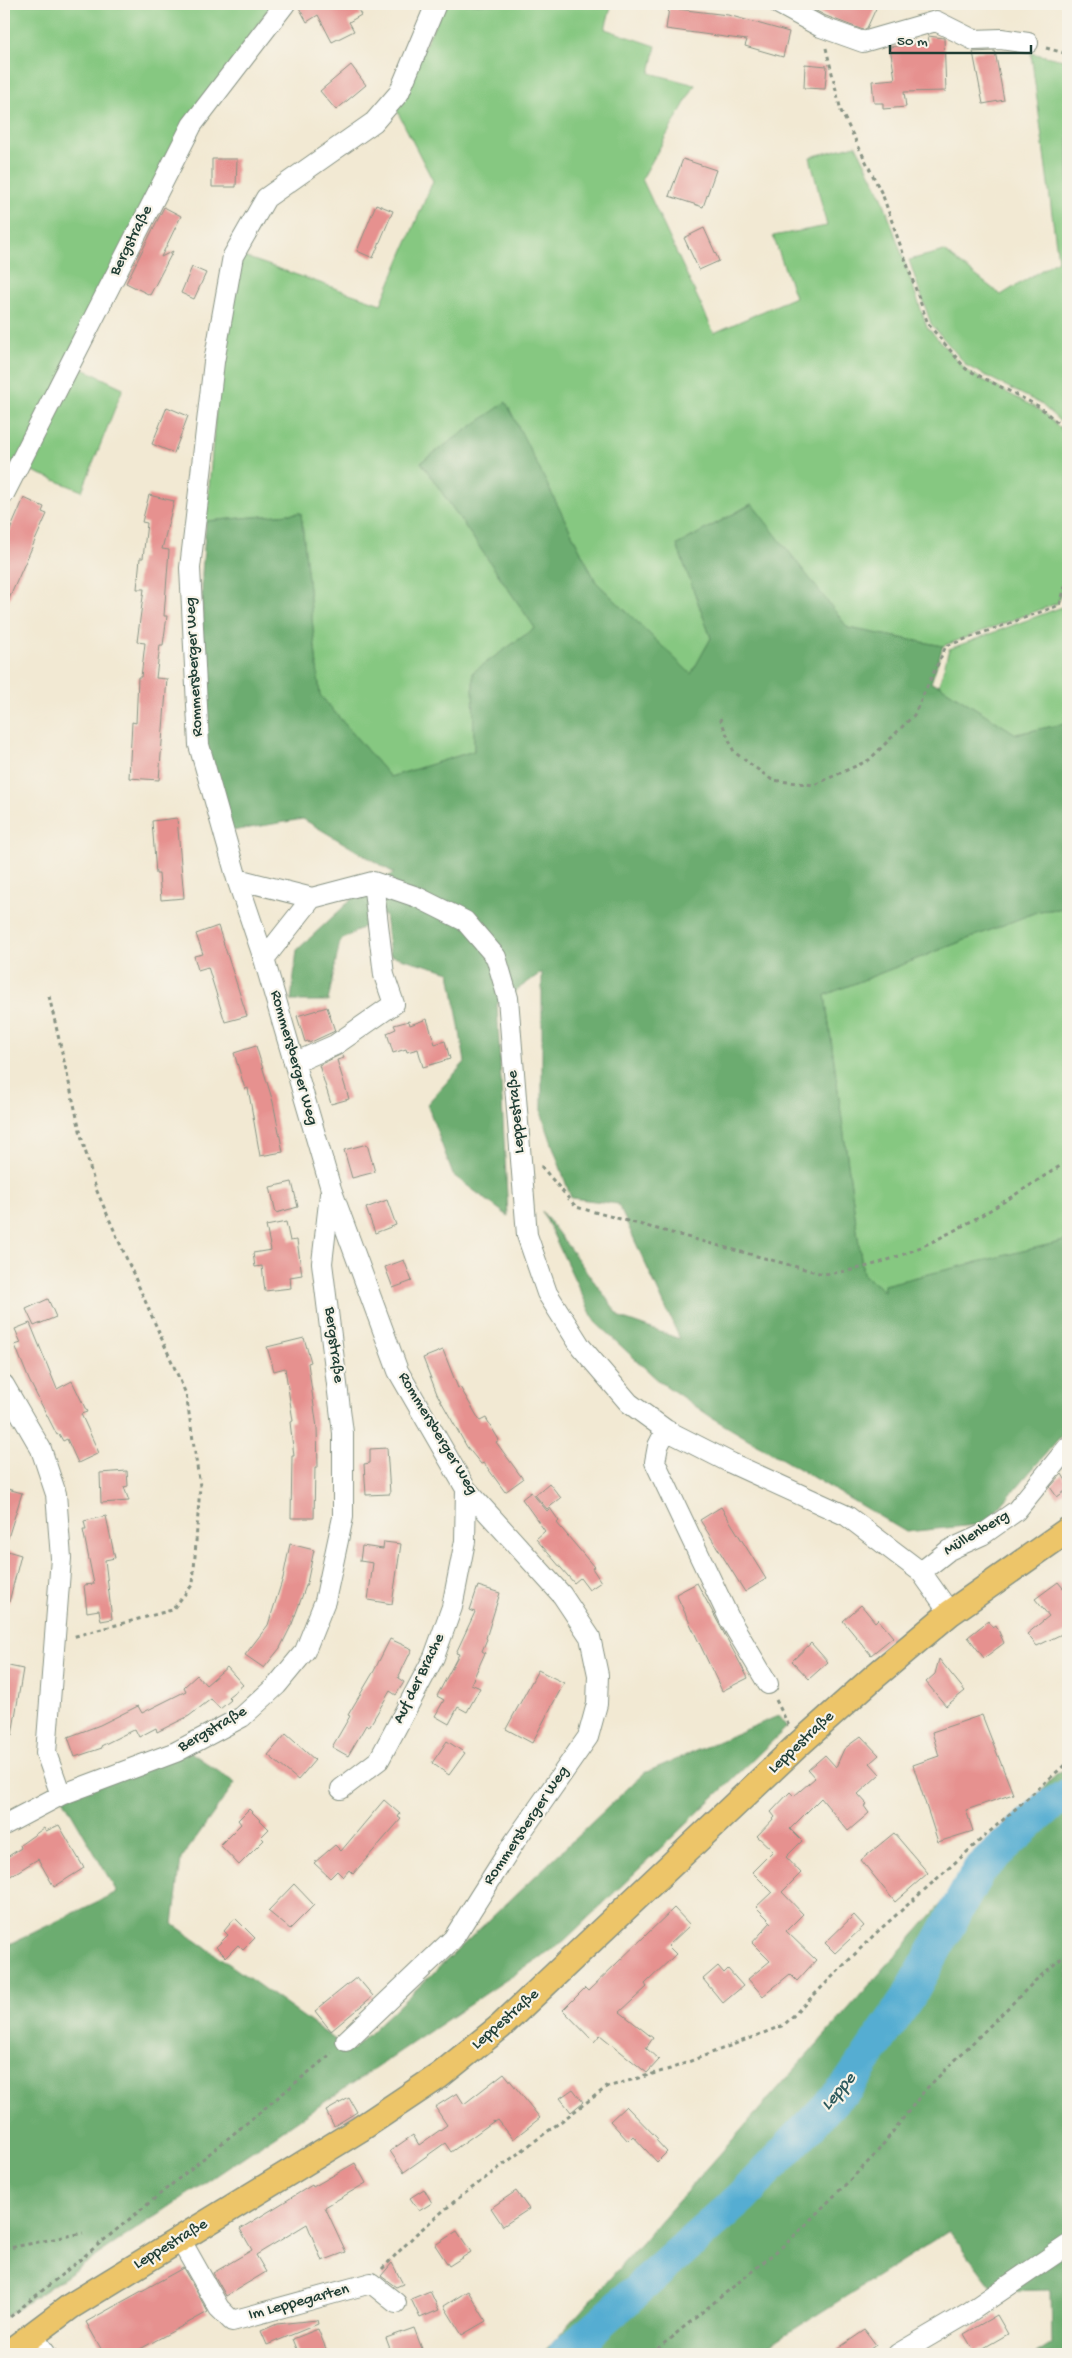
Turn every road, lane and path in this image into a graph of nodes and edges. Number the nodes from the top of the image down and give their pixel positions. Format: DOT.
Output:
graph roads {
  1 [pos="285,4"];
  2 [pos="436,4"];
  3 [pos="779,4"];
  4 [pos="939,12"];
  5 [pos="822,28"];
  6 [pos="1028,42"];
  7 [pos="1068,432"];
  8 [pos="4,494"];
  9 [pos="1068,575"];
  10 [pos="720,718"];
  11 [pos="237,879"];
  12 [pos="373,882"];
  13 [pos="312,898"];
  14 [pos="264,959"];
  15 [pos="49,996"];
  16 [pos="294,1063"];
  17 [pos="520,1140"];
  18 [pos="1068,1161"];
  19 [pos="331,1189"];
  20 [pos="4,1385"];
  21 [pos="666,1430"];
  22 [pos="1068,1447"];
  23 [pos="466,1489"];
  24 [pos="1068,1530"];
  25 [pos="921,1572"];
  26 [pos="950,1613"];
  27 [pos="54,1641"];
  28 [pos="768,1684"];
  29 [pos="798,1745"];
  30 [pos="1068,1762"];
  31 [pos="341,1789"];
  32 [pos="61,1795"];
  33 [pos="4,1825"];
  34 [pos="1068,1953"];
  35 [pos="346,2041"];
  36 [pos="83,2233"];
  37 [pos="180,2239"];
  38 [pos="1068,2245"];
  39 [pos="4,2249"];
  40 [pos="371,2283"];
  41 [pos="396,2303"];
  42 [pos="4,2322"];
  43 [pos="40,2345"];
  44 [pos="7,2354"];
  45 [pos="650,2354"];
  46 [pos="898,2354"];
  1 -- 8 [label="street, Bergstraße"];
  2 -- 11 [label="street, Rommersberger Weg"];
  3 -- 5 [label="street"];
  4 -- 5 [label="street"];
  4 -- 6 [label="street"];
  5 -- 7 [label="path"];
  9 -- 10 [label="path"];
  11 -- 13 [label="street"];
  11 -- 14 [label="street, Rommersberger Weg"];
  12 -- 13 [label="street"];
  12 -- 16 [label="street"];
  12 -- 17 [label="street, Leppestraße"];
  13 -- 14 [label="street"];
  14 -- 16 [label="street, Rommersberger Weg"];
  15 -- 27 [label="path"];
  16 -- 19 [label="street, Rommersberger Weg"];
  17 -- 18 [label="path"];
  17 -- 21 [label="street, Leppestraße"];
  19 -- 23 [label="street, Rommersberger Weg"];
  19 -- 32 [label="street, Bergstraße"];
  20 -- 27 [label="street"];
  21 -- 25 [label="street, Leppestraße"];
  21 -- 28 [label="street"];
  22 -- 25 [label="street, Müllenberg"];
  23 -- 31 [label="street, Auf der Brache"];
  23 -- 35 [label="street, Rommersberger Weg"];
  24 -- 26 [label="main road, Leppestraße"];
  25 -- 26 [label="street, Leppestraße"];
  26 -- 29 [label="main road, Leppestraße"];
  27 -- 32 [label="street"];
  28 -- 29 [label="path"];
  29 -- 37 [label="main road, Leppestraße"];
  30 -- 40 [label="path"];
  32 -- 33 [label="street, Bergstraße"];
  34 -- 45 [label="path"];
  35 -- 42 [label="path"];
  36 -- 39 [label="path"];
  37 -- 40 [label="street, Im Leppegarten"];
  37 -- 43 [label="main road, Leppestraße"];
  38 -- 46 [label="street"];
  40 -- 41 [label="street, Im Leppegarten"];
  43 -- 44 [label="main road, Leppestraße"];
}
